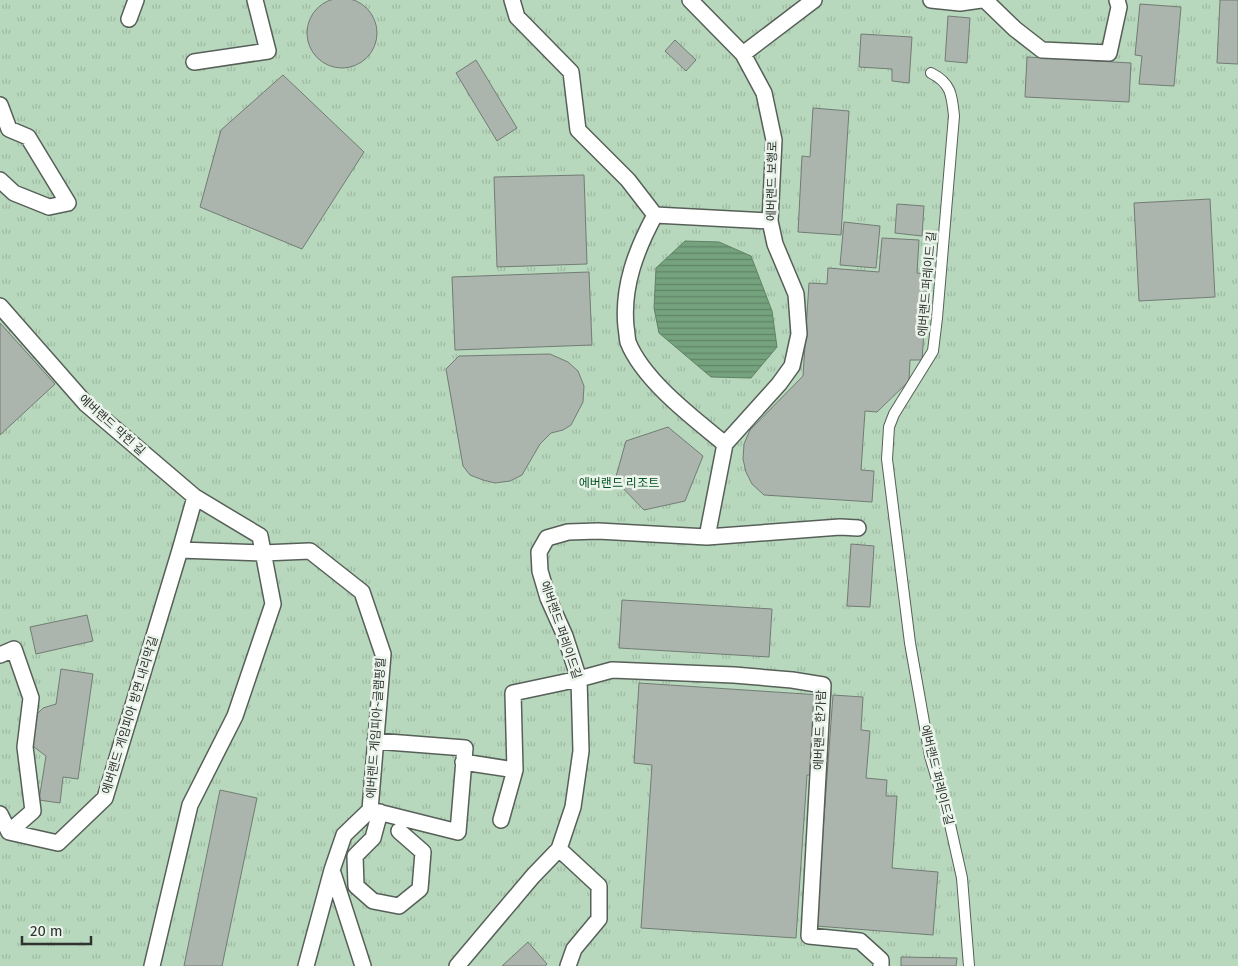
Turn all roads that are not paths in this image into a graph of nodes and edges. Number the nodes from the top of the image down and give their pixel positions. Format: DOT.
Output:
graph roads {
  1 [pos="136,0"];
  2 [pos="255,0"];
  3 [pos="512,0"];
  4 [pos="690,0"];
  5 [pos="814,0"];
  6 [pos="931,0"];
  7 [pos="981,0"];
  8 [pos="985,0"];
  9 [pos="1117,0"];
  10 [pos="129,19"];
  11 [pos="743,54"];
  12 [pos="194,62"];
  13 [pos="931,73"];
  14 [pos="0,105"];
  15 [pos="0,180"];
  16 [pos="655,215"];
  17 [pos="770,221"];
  18 [pos="0,306"];
  19 [pos="725,444"];
  20 [pos="194,498"];
  21 [pos="894,526"];
  22 [pos="858,528"];
  23 [pos="706,536"];
  24 [pos="180,550"];
  25 [pos="263,553"];
  26 [pos="0,655"];
  27 [pos="579,679"];
  28 [pos="375,741"];
  29 [pos="463,762"];
  30 [pos="515,770"];
  31 [pos="375,811"];
  32 [pos="0,814"];
  33 [pos="501,820"];
  34 [pos="399,831"];
  35 [pos="10,832"];
  36 [pos="559,850"];
  37 [pos="332,870"];
  38 [pos="152,966"];
  39 [pos="306,966"];
  40 [pos="363,966"];
  41 [pos="457,966"];
  42 [pos="568,966"];
  43 [pos="880,966"];
  44 [pos="969,966"];
  1 -- 10 [label="street"];
  2 -- 12 [label="street"];
  3 -- 16 [label="street"];
  4 -- 11 [label="street, 에버랜드 보행로"];
  5 -- 11 [label="street"];
  6 -- 7 [label="street"];
  8 -- 9 [label="street"];
  11 -- 17 [label="street, 에버랜드 보행로"];
  13 -- 21 [label="lane, 에버랜드 퍼레이드 길"];
  14 -- 15 [label="street"];
  16 -- 17 [label="street"];
  16 -- 19 [label="street"];
  17 -- 19 [label="street, 에버랜드 보행로"];
  18 -- 20 [label="street, 에버랜드 막힌 길"];
  19 -- 23 [label="street"];
  20 -- 24 [label="street"];
  20 -- 25 [label="street, 에버랜드 막힌 길"];
  21 -- 44 [label="lane, 에버랜드 퍼레이드길"];
  22 -- 23 [label="street, 에버랜드 퍼레이드길"];
  23 -- 27 [label="street, 에버랜드 퍼레이드길"];
  24 -- 25 [label="street, 에버랜드 게임피아~글램핑힐"];
  24 -- 35 [label="street, 에버랜드 게임피아 방면 내리막길"];
  25 -- 28 [label="street, 에버랜드 게임피아~글램핑힐"];
  25 -- 38 [label="street"];
  26 -- 35 [label="street"];
  27 -- 30 [label="street, 에버랜드 한가람"];
  27 -- 36 [label="street, 에버랜드 퍼레이드길"];
  27 -- 43 [label="street, 에버랜드 한가람"];
  28 -- 29 [label="street"];
  28 -- 31 [label="street, 에버랜드 게임피아~글램핑힐"];
  29 -- 30 [label="street"];
  29 -- 31 [label="street"];
  30 -- 33 [label="street"];
  31 -- 34 [label="street"];
  31 -- 37 [label="street, 에버랜드 게임피아~글램핑힐"];
  32 -- 35 [label="street"];
  36 -- 41 [label="street, 에버랜드 퍼레이드길"];
  36 -- 42 [label="street"];
  37 -- 39 [label="street, 에버랜드 게임피아~글램핑힐"];
  37 -- 40 [label="street"];
}
